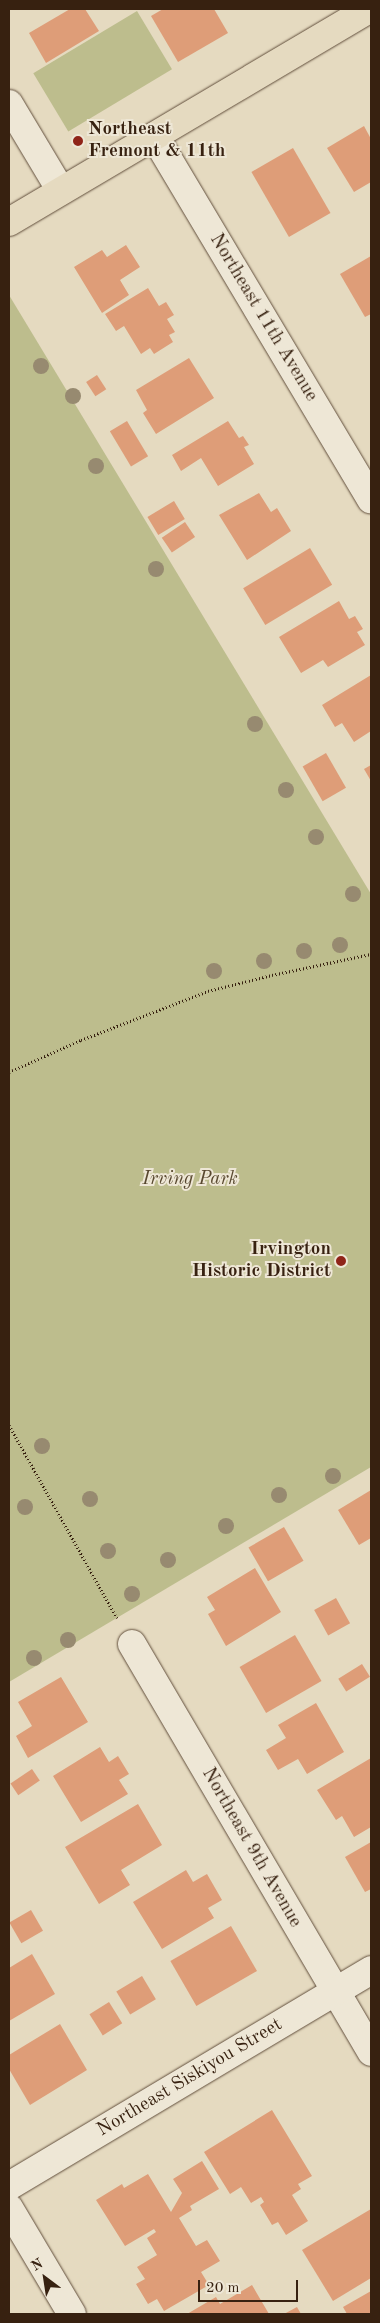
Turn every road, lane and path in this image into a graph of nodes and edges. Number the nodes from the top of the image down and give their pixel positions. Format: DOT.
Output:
graph roads {
  1 [pos="369,9"];
  2 [pos="9,104"];
  3 [pos="155,137"];
  4 [pos="61,191"];
  5 [pos="9,222"];
  6 [pos="371,499"];
  7 [pos="371,954"];
  8 [pos="9,1072"];
  9 [pos="9,1425"];
  10 [pos="132,1644"];
  11 [pos="371,1970"];
  12 [pos="335,1991"];
  13 [pos="371,2052"];
  14 [pos="9,2186"];
  15 [pos="9,2208"];
  16 [pos="72,2314"];
  1 -- 3 [label="main road"];
  2 -- 4 [label="street"];
  3 -- 4 [label="main road"];
  3 -- 6 [label="street, Northeast 11th Avenue"];
  4 -- 5 [label="main road"];
  7 -- 8 [label="path"];
  9 -- 10 [label="path"];
  10 -- 12 [label="street, Northeast 9th Avenue"];
  11 -- 12 [label="street, Northeast Siskiyou Street"];
  12 -- 13 [label="street, Northeast 9th Avenue"];
  12 -- 14 [label="street, Northeast Siskiyou Street"];
  15 -- 16 [label="street"];
}
